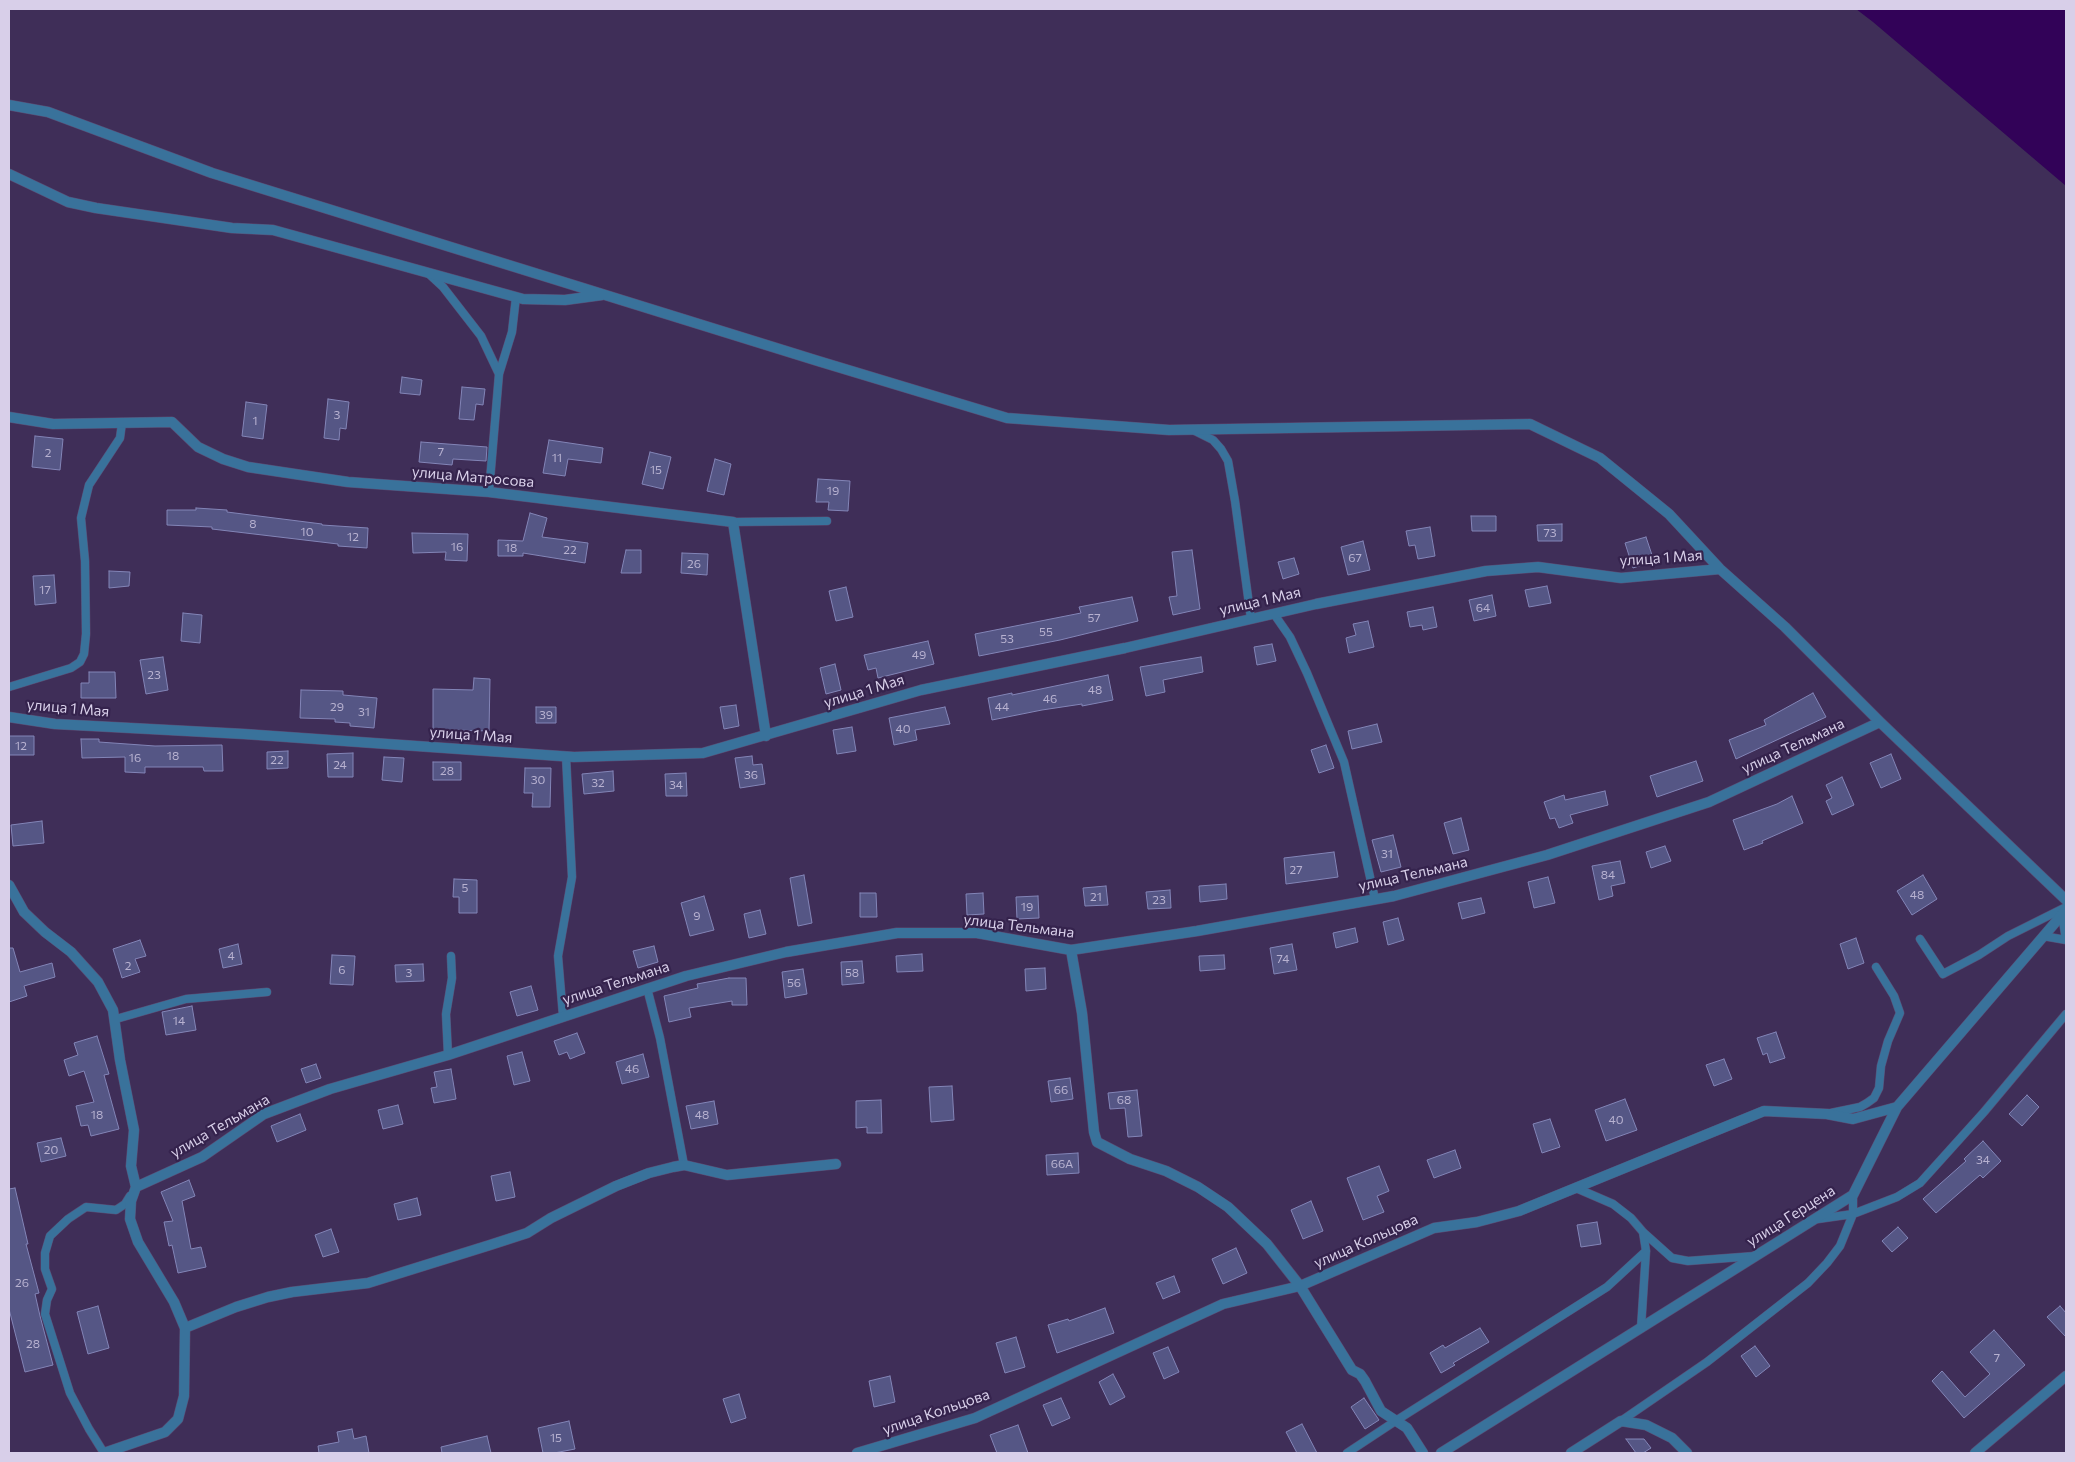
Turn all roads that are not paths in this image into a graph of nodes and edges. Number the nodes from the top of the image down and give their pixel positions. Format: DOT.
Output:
graph roads {
  1 [pos="9,105"];
  2 [pos="9,174"];
  3 [pos="427,272"];
  4 [pos="606,295"];
  5 [pos="516,297"];
  6 [pos="499,374"];
  7 [pos="9,417"];
  8 [pos="122,423"];
  9 [pos="1192,430"];
  10 [pos="489,492"];
  11 [pos="828,520"];
  12 [pos="733,522"];
  13 [pos="1720,569"];
  14 [pos="1274,614"];
  15 [pos="1251,619"];
  16 [pos="9,687"];
  17 [pos="9,717"];
  18 [pos="1880,722"];
  19 [pos="766,736"];
  20 [pos="566,756"];
  21 [pos="9,885"];
  22 [pos="1375,899"];
  23 [pos="2066,900"];
  24 [pos="2065,910"];
  25 [pos="2043,936"];
  26 [pos="1920,940"];
  27 [pos="2066,940"];
  28 [pos="1071,950"];
  29 [pos="451,956"];
  30 [pos="1876,967"];
  31 [pos="647,988"];
  32 [pos="267,992"];
  33 [pos="2066,1014"];
  34 [pos="563,1016"];
  35 [pos="116,1019"];
  36 [pos="448,1055"];
  37 [pos="1897,1106"];
  38 [pos="1827,1114"];
  39 [pos="836,1164"];
  40 [pos="684,1165"];
  41 [pos="136,1187"];
  42 [pos="1576,1188"];
  43 [pos="1853,1195"];
  44 [pos="1853,1214"];
  45 [pos="1813,1220"];
  46 [pos="1643,1232"];
  47 [pos="1646,1251"];
  48 [pos="1756,1256"];
  49 [pos="1300,1286"];
  50 [pos="185,1328"];
  51 [pos="1641,1328"];
  52 [pos="2066,1376"];
  53 [pos="1397,1420"];
  54 [pos="1621,1421"];
  55 [pos="104,1453"];
  56 [pos="857,1453"];
  57 [pos="1347,1453"];
  58 [pos="1423,1453"];
  59 [pos="1441,1453"];
  60 [pos="1571,1453"];
  61 [pos="1687,1453"];
  62 [pos="1975,1453"];
  1 -- 4 [label="street"];
  2 -- 3 [label="street"];
  3 -- 5 [label="street"];
  3 -- 6 [label="lane"];
  4 -- 5 [label="street"];
  4 -- 9 [label="street"];
  5 -- 6 [label="lane"];
  6 -- 10 [label="lane"];
  7 -- 8 [label="street, улица Матросова"];
  8 -- 10 [label="street, улица Матросова"];
  8 -- 16 [label="lane"];
  9 -- 13 [label="street"];
  9 -- 15 [label="lane"];
  10 -- 12 [label="street, улица Матросова"];
  11 -- 12 [label="lane"];
  12 -- 19 [label="street"];
  13 -- 14 [label="street, улица 1 Мая"];
  13 -- 18 [label="street"];
  14 -- 15 [label="street, улица 1 Мая"];
  14 -- 22 [label="lane"];
  15 -- 19 [label="street, улица 1 Мая"];
  17 -- 20 [label="street, улица 1 Мая"];
  18 -- 22 [label="street, улица Тельмана"];
  18 -- 23 [label="street"];
  19 -- 20 [label="street, улица 1 Мая"];
  20 -- 34 [label="lane"];
  21 -- 35 [label="street"];
  22 -- 28 [label="street, улица Тельмана"];
  24 -- 25 [label="street, улица Герцена"];
  24 -- 26 [label="lane"];
  24 -- 27 [label="lane"];
  25 -- 27 [label="lane"];
  25 -- 37 [label="street, улица Герцена"];
  28 -- 31 [label="street, улица Тельмана"];
  28 -- 49 [label="street"];
  29 -- 36 [label="lane"];
  30 -- 38 [label="lane"];
  31 -- 34 [label="street, улица Тельмана"];
  31 -- 40 [label="lane"];
  32 -- 35 [label="lane"];
  33 -- 44 [label="lane"];
  34 -- 36 [label="street, улица Тельмана"];
  35 -- 41 [label="street"];
  36 -- 41 [label="street, улица Тельмана"];
  37 -- 38 [label="street, улица Кольцова"];
  37 -- 43 [label="street, улица Герцена"];
  38 -- 42 [label="street, улица Кольцова"];
  39 -- 40 [label="street"];
  40 -- 50 [label="street"];
  41 -- 50 [label="street"];
  41 -- 55 [label="lane"];
  42 -- 46 [label="lane"];
  42 -- 49 [label="street, улица Кольцова"];
  43 -- 44 [label="lane"];
  43 -- 45 [label="street, улица Герцена"];
  44 -- 45 [label="lane"];
  44 -- 54 [label="lane"];
  45 -- 48 [label="street, улица Герцена"];
  46 -- 47 [label="lane"];
  46 -- 48 [label="lane"];
  47 -- 51 [label="lane"];
  47 -- 53 [label="lane"];
  48 -- 51 [label="street, улица Герцена"];
  49 -- 53 [label="street"];
  49 -- 56 [label="street, улица Кольцова"];
  50 -- 55 [label="street"];
  51 -- 59 [label="street, улица Герцена"];
  52 -- 62 [label="street"];
  53 -- 57 [label="lane"];
  53 -- 58 [label="street"];
  54 -- 60 [label="street"];
  54 -- 61 [label="street"];
}
